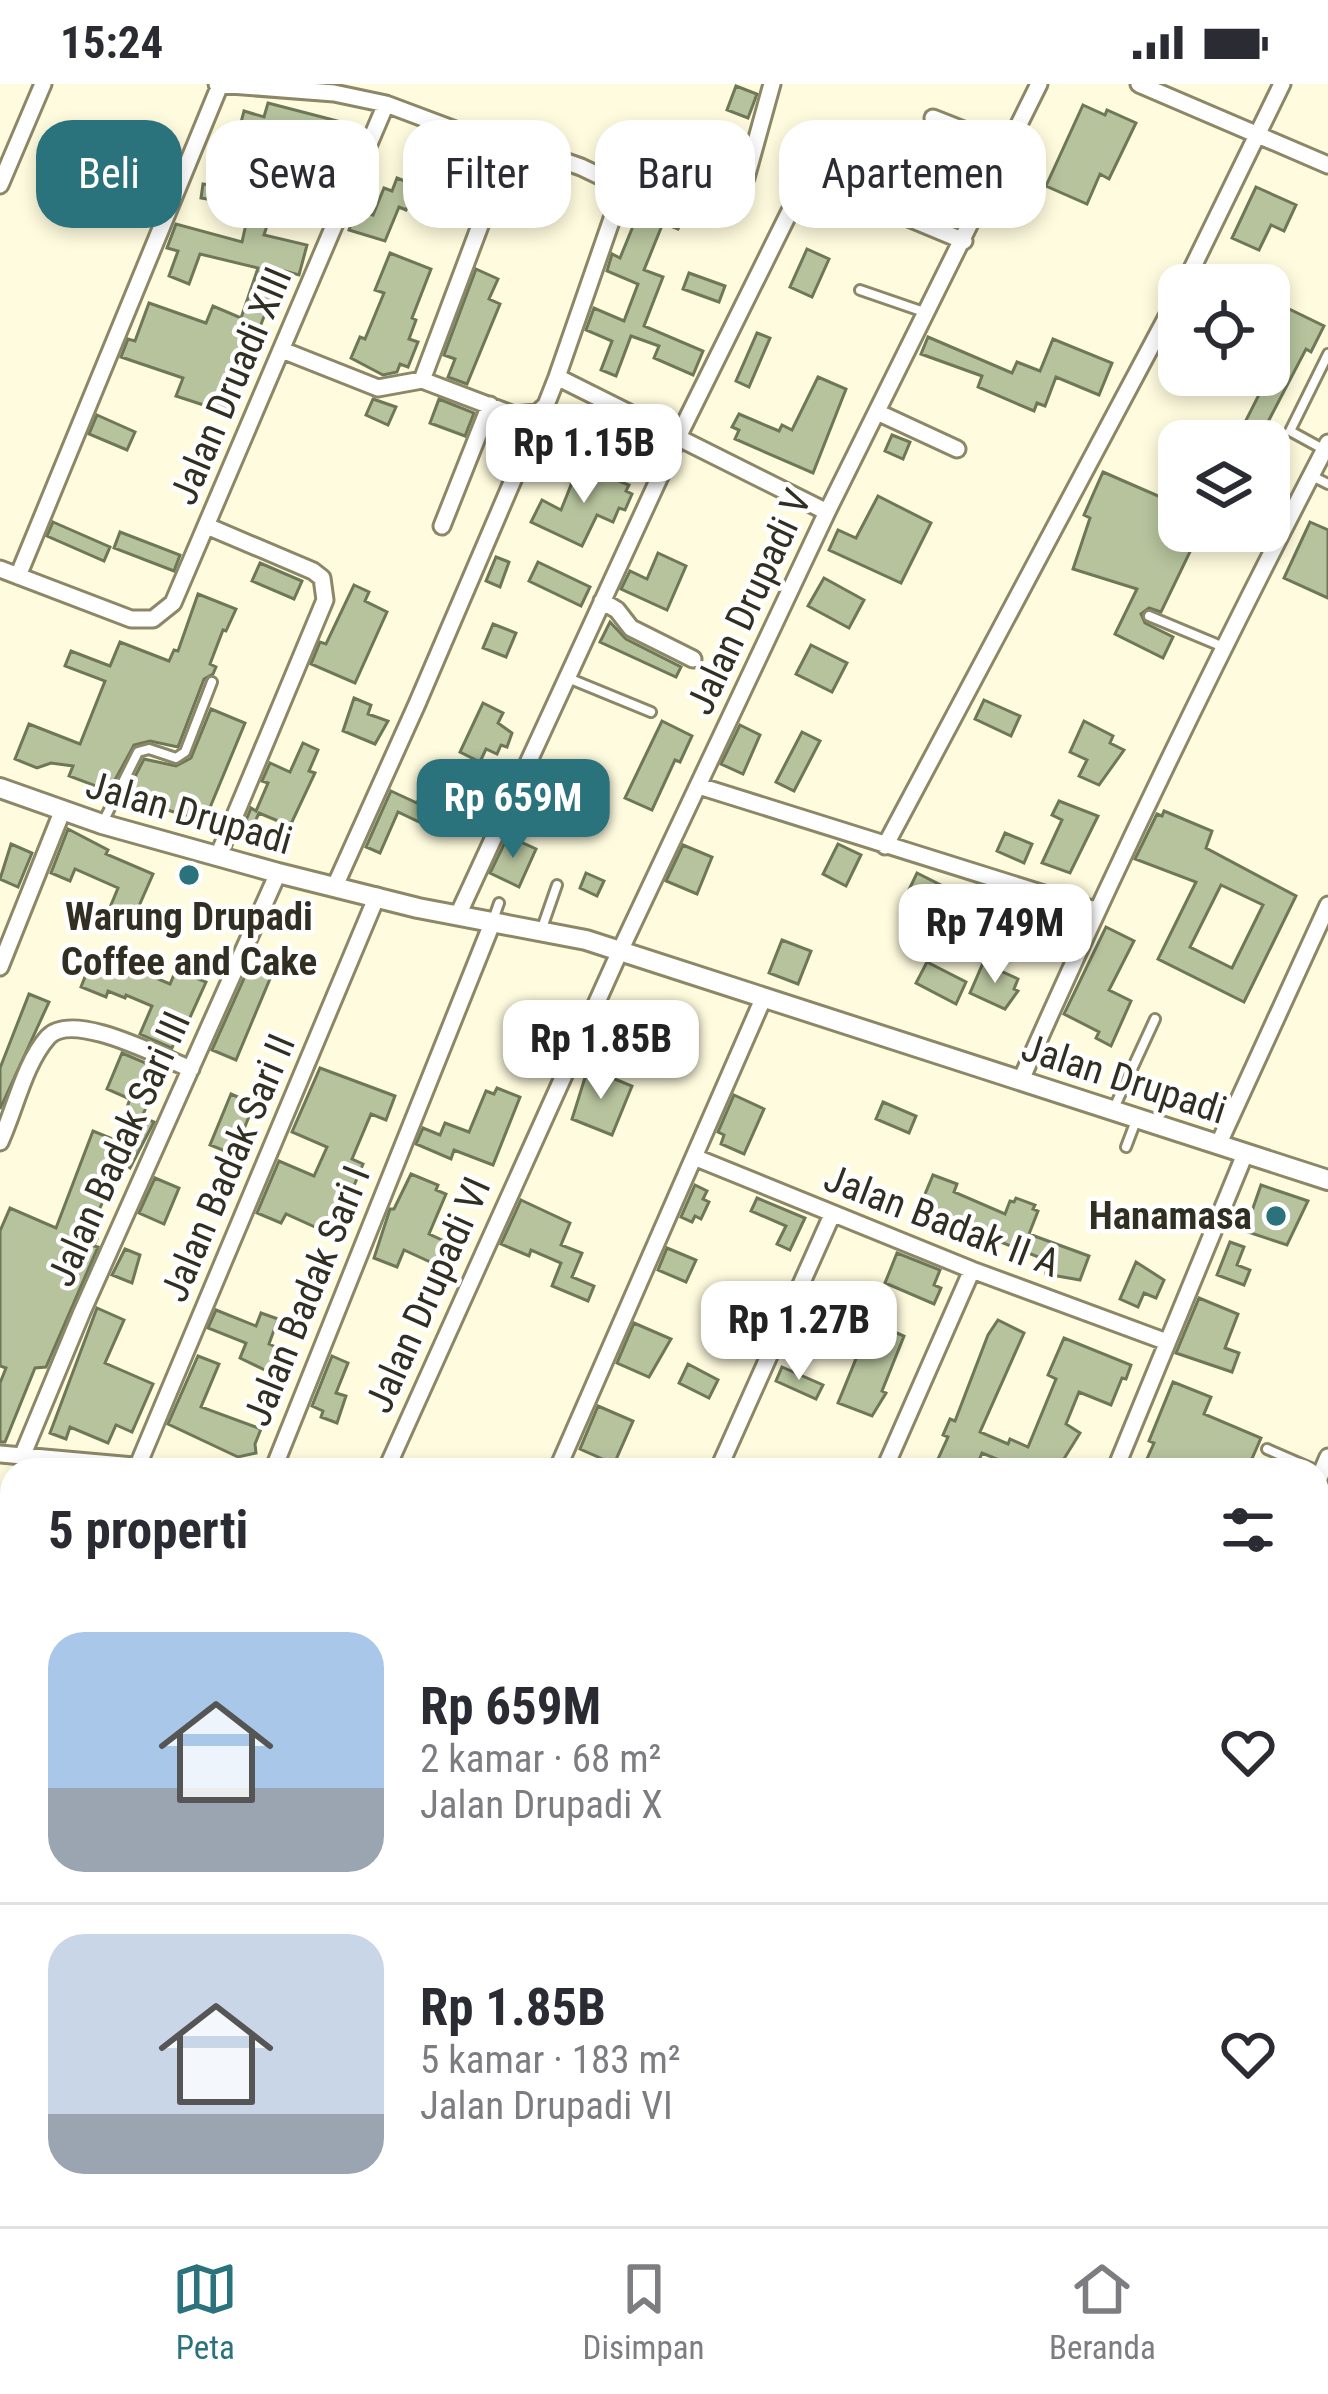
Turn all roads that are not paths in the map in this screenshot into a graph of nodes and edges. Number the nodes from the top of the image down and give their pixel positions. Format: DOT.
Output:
graph roads {
  1 [pos="43,84"];
  2 [pos="772,84"];
  3 [pos="1039,84"];
  4 [pos="1139,84"];
  5 [pos="1282,84"];
  6 [pos="219,85"];
  7 [pos="335,88"];
  8 [pos="386,104"];
  9 [pos="933,118"];
  10 [pos="429,120"];
  11 [pos="938,120"];
  12 [pos="1022,120"];
  13 [pos="1259,136"];
  14 [pos="755,145"];
  15 [pos="571,165"];
  16 [pos="1328,165"];
  17 [pos="0,185"];
  18 [pos="479,228"];
  19 [pos="970,228"];
  20 [pos="964,241"];
  21 [pos="1195,264"];
  22 [pos="860,290"];
  23 [pos="926,313"];
  24 [pos="1158,333"];
  25 [pos="282,350"];
  26 [pos="1328,354"];
  27 [pos="557,377"];
  28 [pos="422,380"];
  29 [pos="490,405"];
  30 [pos="877,412"];
  31 [pos="537,413"];
  32 [pos="680,435"];
  33 [pos="1326,447"];
  34 [pos="957,449"];
  35 [pos="1311,476"];
  36 [pos="1328,484"];
  37 [pos="1290,508"];
  38 [pos="827,512"];
  39 [pos="207,526"];
  40 [pos="442,526"];
  41 [pos="1265,552"];
  42 [pos="0,569"];
  43 [pos="18,575"];
  44 [pos="602,602"];
  45 [pos="1149,616"];
  46 [pos="1221,646"];
  47 [pos="693,659"];
  48 [pos="566,677"];
  49 [pos="212,682"];
  50 [pos="651,712"];
  51 [pos="699,786"];
  52 [pos="0,788"];
  53 [pos="62,812"];
  54 [pos="102,824"];
  55 [pos="885,846"];
  56 [pos="218,856"];
  57 [pos="278,873"];
  58 [pos="557,885"];
  59 [pos="335,886"];
  60 [pos="377,896"];
  61 [pos="1328,905"];
  62 [pos="1095,910"];
  63 [pos="496,912"];
  64 [pos="458,915"];
  65 [pos="1323,926"];
  66 [pos="542,929"];
  67 [pos="620,951"];
  68 [pos="0,967"];
  69 [pos="763,999"];
  70 [pos="1155,1019"];
  71 [pos="191,1069"];
  72 [pos="1021,1080"];
  73 [pos="1114,1108"];
  74 [pos="1137,1117"];
  75 [pos="0,1142"];
  76 [pos="1219,1143"];
  77 [pos="1126,1147"];
  78 [pos="1245,1154"];
  79 [pos="694,1157"];
  80 [pos="1328,1180"];
  81 [pos="832,1215"];
  82 [pos="972,1270"];
  83 [pos="1167,1342"];
  84 [pos="1267,1450"];
  85 [pos="0,1454"];
  86 [pos="23,1454"];
  87 [pos="39,1458"];
  88 [pos="141,1458"];
  89 [pos="279,1458"];
  90 [pos="391,1458"];
  91 [pos="562,1458"];
  92 [pos="723,1458"];
  93 [pos="889,1458"];
  94 [pos="1120,1458"];
  95 [pos="1287,1458"];
  1 -- 17 [label="street"];
  2 -- 14 [label="street"];
  3 -- 12 [label="street, Jalan Drupadi V"];
  4 -- 13 [label="street"];
  5 -- 13 [label="street"];
  6 -- 7 [label="street"];
  6 -- 43 [label="street"];
  7 -- 8 [label="street"];
  8 -- 10 [label="street"];
  8 -- 25 [label="street, Jalan Druadi XIII"];
  9 -- 11 [label="street"];
  13 -- 16 [label="street"];
  13 -- 21 [label="street"];
  15 -- 27 [label="street"];
  18 -- 28 [label="street"];
  19 -- 20 [label="street, Jalan Drupadi V"];
  20 -- 23 [label="street, Jalan Drupadi V"];
  20 -- 32 [label="street"];
  22 -- 23 [label="lane"];
  23 -- 30 [label="street, Jalan Drupadi V"];
  24 -- 55 [label="street"];
  25 -- 28 [label="street"];
  25 -- 39 [label="street, Jalan Druadi XIII"];
  26 -- 33 [label="lane"];
  27 -- 31 [label="street"];
  27 -- 32 [label="street"];
  28 -- 29 [label="street"];
  29 -- 31 [label="street"];
  29 -- 40 [label="street"];
  30 -- 34 [label="street"];
  30 -- 38 [label="street, Jalan Drupadi V"];
  31 -- 59 [label="street"];
  32 -- 38 [label="street"];
  32 -- 44 [label="street"];
  33 -- 35 [label="street"];
  35 -- 36 [label="lane"];
  35 -- 37 [label="street"];
  38 -- 51 [label="street, Jalan Drupadi V"];
  39 -- 43 [label="street, Jalan Druadi XIII"];
  39 -- 56 [label="street"];
  41 -- 46 [label="street"];
  42 -- 43 [label="street"];
  44 -- 47 [label="street"];
  44 -- 48 [label="street"];
  45 -- 46 [label="lane"];
  46 -- 62 [label="street"];
  48 -- 50 [label="lane"];
  48 -- 64 [label="street"];
  49 -- 54 [label="lane"];
  51 -- 55 [label="street"];
  51 -- 67 [label="street, Jalan Drupadi V"];
  52 -- 53 [label="street, Jalan Drupadi"];
  53 -- 54 [label="street, Jalan Drupadi"];
  53 -- 68 [label="street"];
  54 -- 56 [label="street, Jalan Drupadi"];
  55 -- 62 [label="street"];
  56 -- 57 [label="street, Jalan Drupadi"];
  57 -- 59 [label="street, Jalan Drupadi"];
  57 -- 71 [label="street, Jalan Badak Sari III"];
  58 -- 66 [label="lane"];
  59 -- 60 [label="street, Jalan Drupadi"];
  60 -- 64 [label="street, Jalan Drupadi"];
  60 -- 88 [label="street, Jalan Badak Sari II"];
  61 -- 65 [label="street"];
  62 -- 72 [label="street"];
  63 -- 64 [label="street, Jalan Drupadi"];
  63 -- 66 [label="street, Jalan Drupadi"];
  63 -- 89 [label="street, Jalan Badak Sari I"];
  65 -- 76 [label="street"];
  66 -- 67 [label="street, Jalan Drupadi"];
  67 -- 69 [label="street, Jalan Drupadi"];
  67 -- 90 [label="street, Jalan Drupadi VI"];
  69 -- 72 [label="street, Jalan Drupadi"];
  69 -- 79 [label="street"];
  70 -- 73 [label="lane"];
  71 -- 75 [label="street"];
  71 -- 86 [label="street, Jalan Badak Sari III"];
  72 -- 73 [label="street, Jalan Drupadi"];
  73 -- 74 [label="street, Jalan Drupadi"];
  74 -- 76 [label="street, Jalan Drupadi"];
  74 -- 77 [label="lane"];
  76 -- 78 [label="street, Jalan Drupadi"];
  78 -- 80 [label="street, Jalan Drupadi"];
  78 -- 83 [label="street"];
  79 -- 81 [label="street, Jalan Badak II A"];
  79 -- 91 [label="street"];
  81 -- 82 [label="street, Jalan Badak II A"];
  81 -- 92 [label="street"];
  82 -- 83 [label="street, Jalan Badak II A"];
  82 -- 93 [label="street"];
  83 -- 94 [label="street"];
  84 -- 95 [label="lane"];
  85 -- 86 [label="street"];
  86 -- 87 [label="street"];
}
